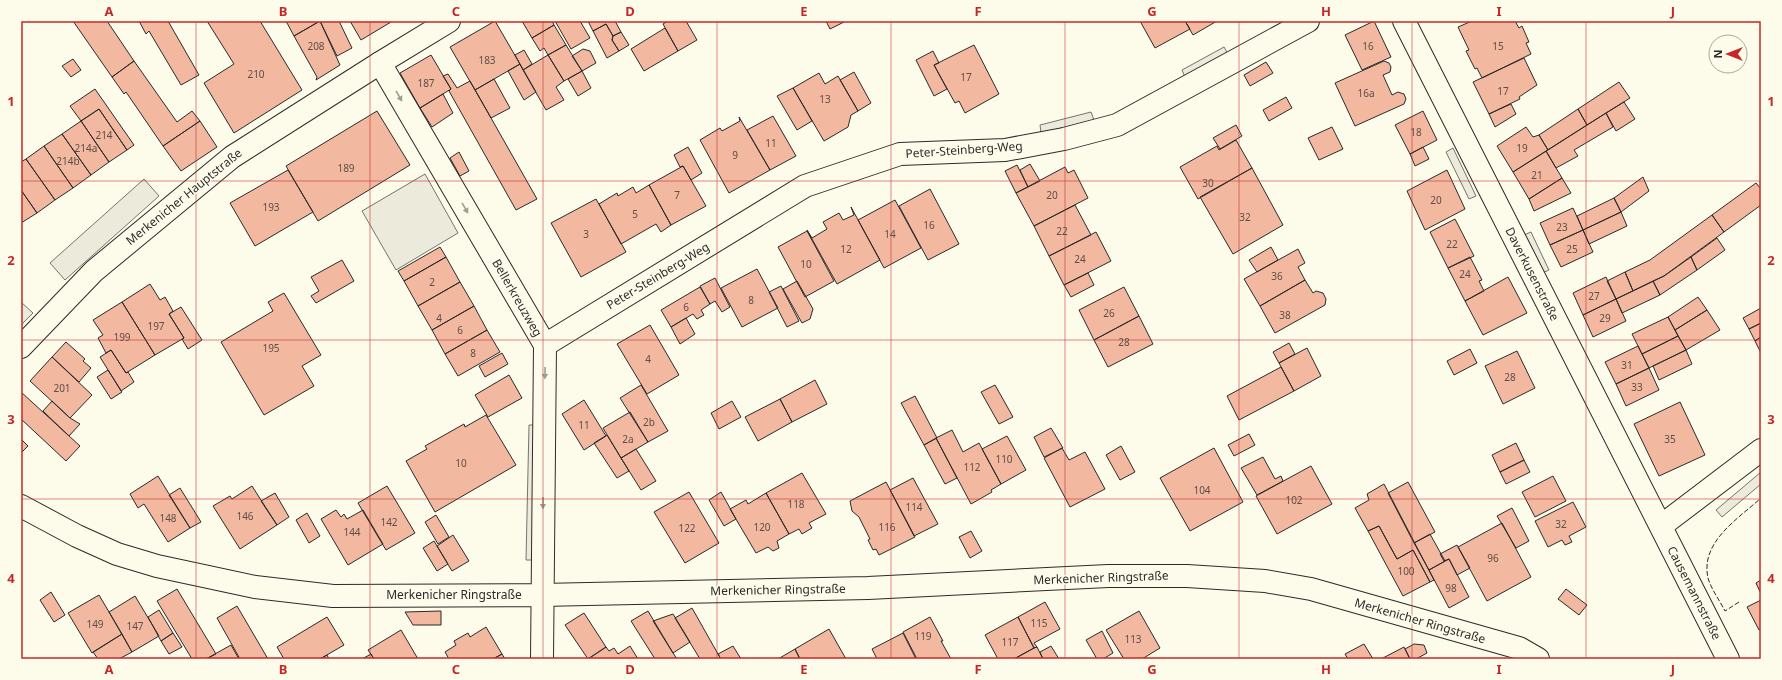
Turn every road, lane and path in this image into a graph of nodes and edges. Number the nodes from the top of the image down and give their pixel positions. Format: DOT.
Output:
graph roads {
  1 [pos="449,21"];
  2 [pos="1308,21"];
  3 [pos="1404,21"];
  4 [pos="380,63"];
  5 [pos="545,345"];
  6 [pos="21,347"];
  7 [pos="1761,450"];
  8 [pos="21,506"];
  9 [pos="1661,526"];
  10 [pos="542,595"];
  11 [pos="542,659"];
  12 [pos="1538,659"];
  13 [pos="1728,659"];
  1 -- 4 [label="street, Merkenicher Hauptstraße"];
  2 -- 5 [label="street, Peter-Steinberg-Weg"];
  3 -- 9 [label="street, Daverkusenstraße"];
  4 -- 5 [label="street, Bellerkreuzweg, one-way"];
  4 -- 6 [label="street, Merkenicher Hauptstraße"];
  5 -- 10 [label="street, Bellerkreuzweg, one-way"];
  7 -- 9 [label="street"];
  8 -- 10 [label="street, Merkenicher Ringstraße"];
  9 -- 13 [label="street, Causemannstraße"];
  10 -- 11 [label="street, Bellerkreuzweg"];
  10 -- 12 [label="street, Merkenicher Ringstraße"];
}
